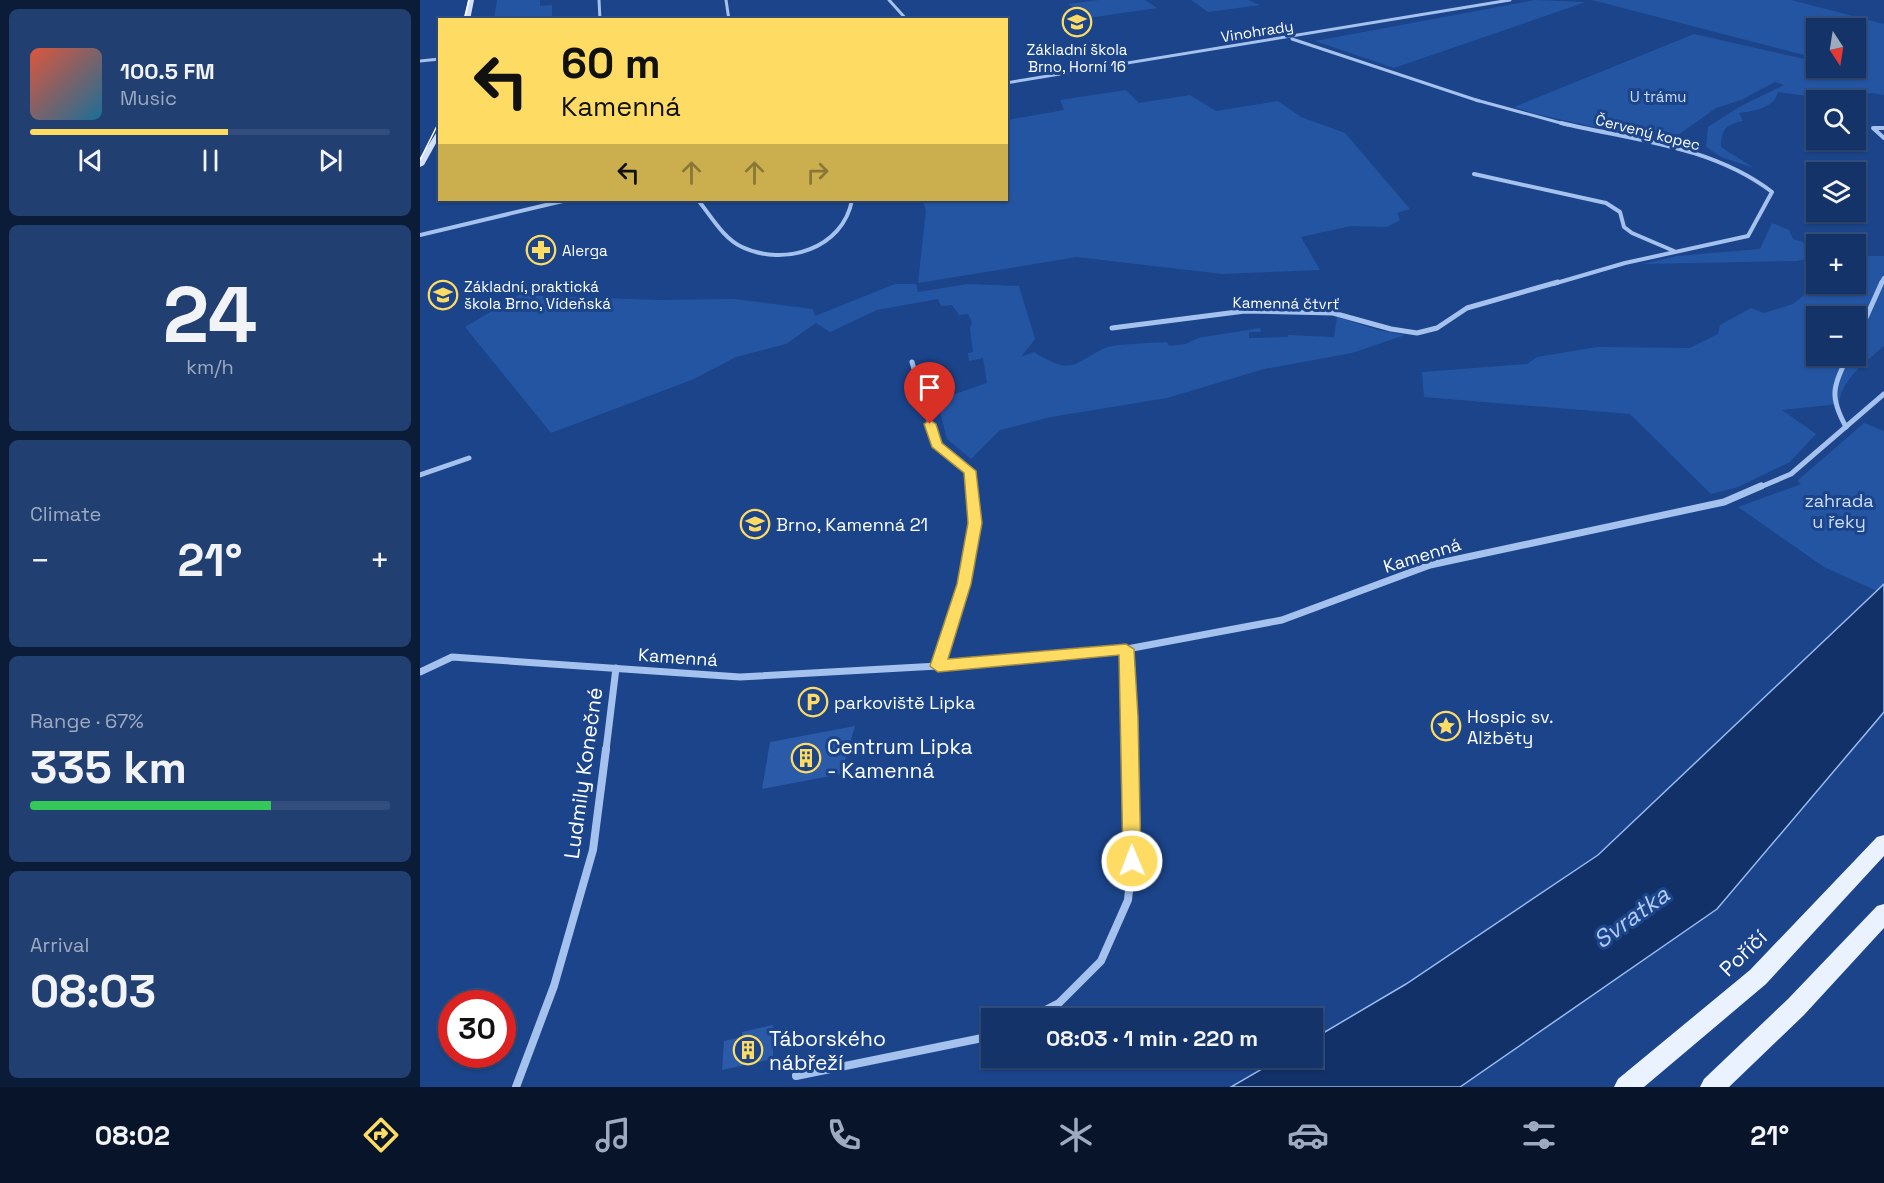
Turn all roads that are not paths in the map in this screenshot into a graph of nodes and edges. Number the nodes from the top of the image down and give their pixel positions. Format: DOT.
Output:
graph roads {
  1 [pos="471,0"];
  2 [pos="599,0"];
  3 [pos="726,0"];
  4 [pos="889,0"];
  5 [pos="1510,0"];
  6 [pos="467,18"];
  7 [pos="600,18"];
  8 [pos="729,18"];
  9 [pos="905,18"];
  10 [pos="1289,38"];
  11 [pos="438,59"];
  12 [pos="420,61"];
  13 [pos="1008,83"];
  14 [pos="1884,128"];
  15 [pos="438,133"];
  16 [pos="1884,138"];
  17 [pos="420,165"];
  18 [pos="1474,174"];
  19 [pos="563,201"];
  20 [pos="699,201"];
  21 [pos="852,201"];
  22 [pos="420,235"];
  23 [pos="1675,251"];
  24 [pos="1625,263"];
  25 [pos="1884,278"];
  26 [pos="1866,318"];
  27 [pos="1112,327"];
  28 [pos="912,362"];
  29 [pos="1843,366"];
  30 [pos="1884,394"];
  31 [pos="1846,427"];
  32 [pos="470,458"];
  33 [pos="420,475"];
  34 [pos="1126,649"];
  35 [pos="938,666"];
  36 [pos="616,668"];
  37 [pos="420,672"];
  38 [pos="1884,843"];
  39 [pos="1884,913"];
  40 [pos="1049,1008"];
  41 [pos="981,1038"];
  42 [pos="796,1076"];
  43 [pos="516,1087"];
  44 [pos="1626,1087"];
  45 [pos="1712,1087"];
  1 -- 6 [label="main road"];
  2 -- 7 [label="street"];
  3 -- 8 [label="street"];
  4 -- 9 [label="street"];
  5 -- 10 [label="street, Vinohrady"];
  10 -- 13 [label="street, Vinohrady"];
  10 -- 23 [label="street, Červený kopec"];
  11 -- 12 [label="street"];
  14 -- 16 [label="street"];
  15 -- 17 [label="main road"];
  18 -- 23 [label="street"];
  19 -- 22 [label="street"];
  20 -- 21 [label="street"];
  23 -- 24 [label="street, Červený kopec"];
  24 -- 27 [label="street, Kamenná čtvrť"];
  25 -- 26 [label="street"];
  28 -- 35 [label="street"];
  29 -- 31 [label="street"];
  30 -- 31 [label="street, Kamenná"];
  31 -- 34 [label="street, Kamenná"];
  32 -- 33 [label="street"];
  34 -- 35 [label="street, Kamenná"];
  34 -- 40 [label="street"];
  35 -- 36 [label="street, Kamenná"];
  36 -- 37 [label="street, Kamenná"];
  36 -- 43 [label="street, Ludmily Konečné"];
  38 -- 44 [label="main road, Poříčí"];
  39 -- 45 [label="main road"];
  41 -- 42 [label="street"];
}
